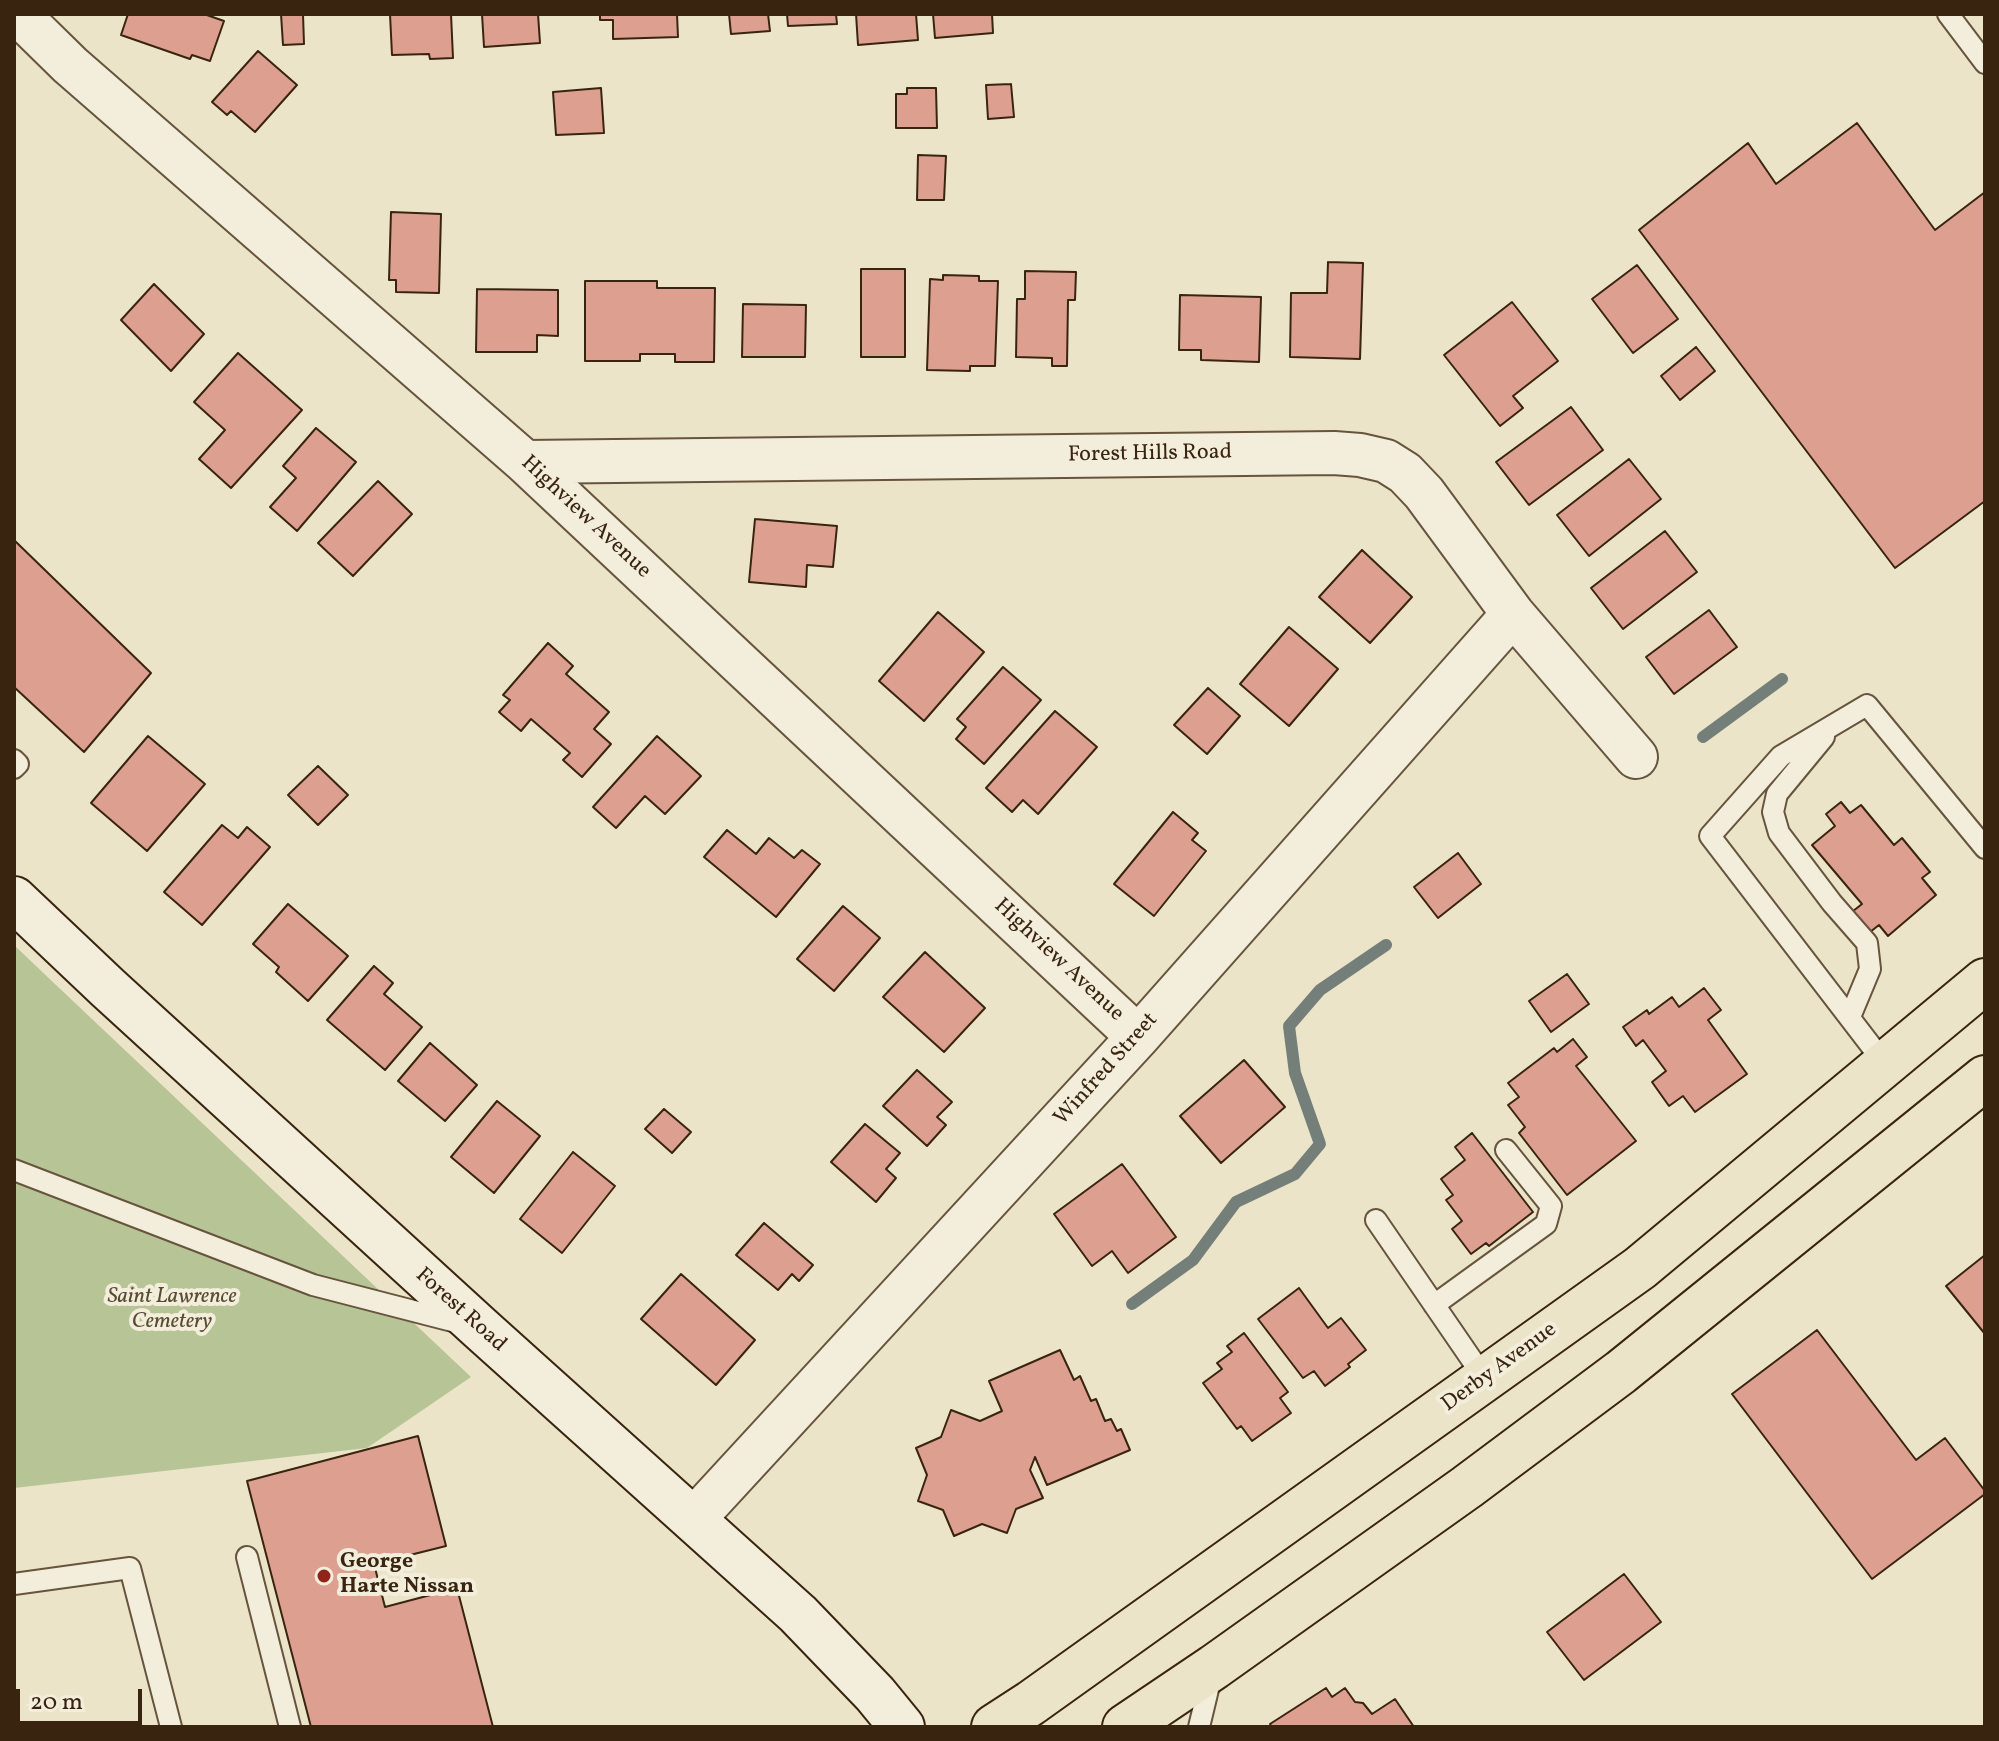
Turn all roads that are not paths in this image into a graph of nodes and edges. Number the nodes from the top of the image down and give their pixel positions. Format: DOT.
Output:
graph roads {
  1 [pos="18,14"];
  2 [pos="1948,14"];
  3 [pos="1985,63"];
  4 [pos="525,462"];
  5 [pos="1513,614"];
  6 [pos="1834,725"];
  7 [pos="1636,757"];
  8 [pos="14,760"];
  9 [pos="14,768"];
  10 [pos="1985,848"];
  11 [pos="14,899"];
  12 [pos="1985,981"];
  13 [pos="1850,1017"];
  14 [pos="1138,1037"];
  15 [pos="1885,1064"];
  16 [pos="1985,1078"];
  17 [pos="1506,1150"];
  18 [pos="14,1170"];
  19 [pos="1376,1220"];
  20 [pos="1434,1305"];
  21 [pos="480,1328"];
  22 [pos="1485,1379"];
  23 [pos="693,1520"];
  24 [pos="247,1557"];
  25 [pos="14,1584"];
  26 [pos="1214,1667"];
  27 [pos="171,1727"];
  28 [pos="290,1727"];
  29 [pos="902,1727"];
  30 [pos="994,1727"];
  31 [pos="1125,1727"];
  32 [pos="1199,1727"];
  1 -- 4 [label="street, Highview Avenue"];
  2 -- 3 [label="lane"];
  4 -- 5 [label="street, Forest Hills Road"];
  4 -- 14 [label="street, Highview Avenue"];
  5 -- 7 [label="street, Forest Hills Road"];
  5 -- 14 [label="street, Winfred Street"];
  6 -- 10 [label="lane"];
  6 -- 13 [label="lane"];
  6 -- 13 [label="lane"];
  8 -- 9 [label="lane"];
  11 -- 21 [label="main road, Forest Road"];
  12 -- 15 [label="highway, Derby Avenue"];
  13 -- 15 [label="lane"];
  14 -- 23 [label="street, Winfred Street"];
  15 -- 22 [label="highway, Derby Avenue"];
  16 -- 26 [label="highway"];
  17 -- 20 [label="lane"];
  18 -- 21 [label="lane"];
  19 -- 20 [label="lane"];
  20 -- 22 [label="lane"];
  21 -- 23 [label="main road, Forest Road"];
  22 -- 30 [label="highway, Derby Avenue"];
  23 -- 29 [label="main road, Forest Road"];
  24 -- 28 [label="lane"];
  25 -- 27 [label="lane"];
  26 -- 31 [label="highway"];
  26 -- 32 [label="lane"];
}
